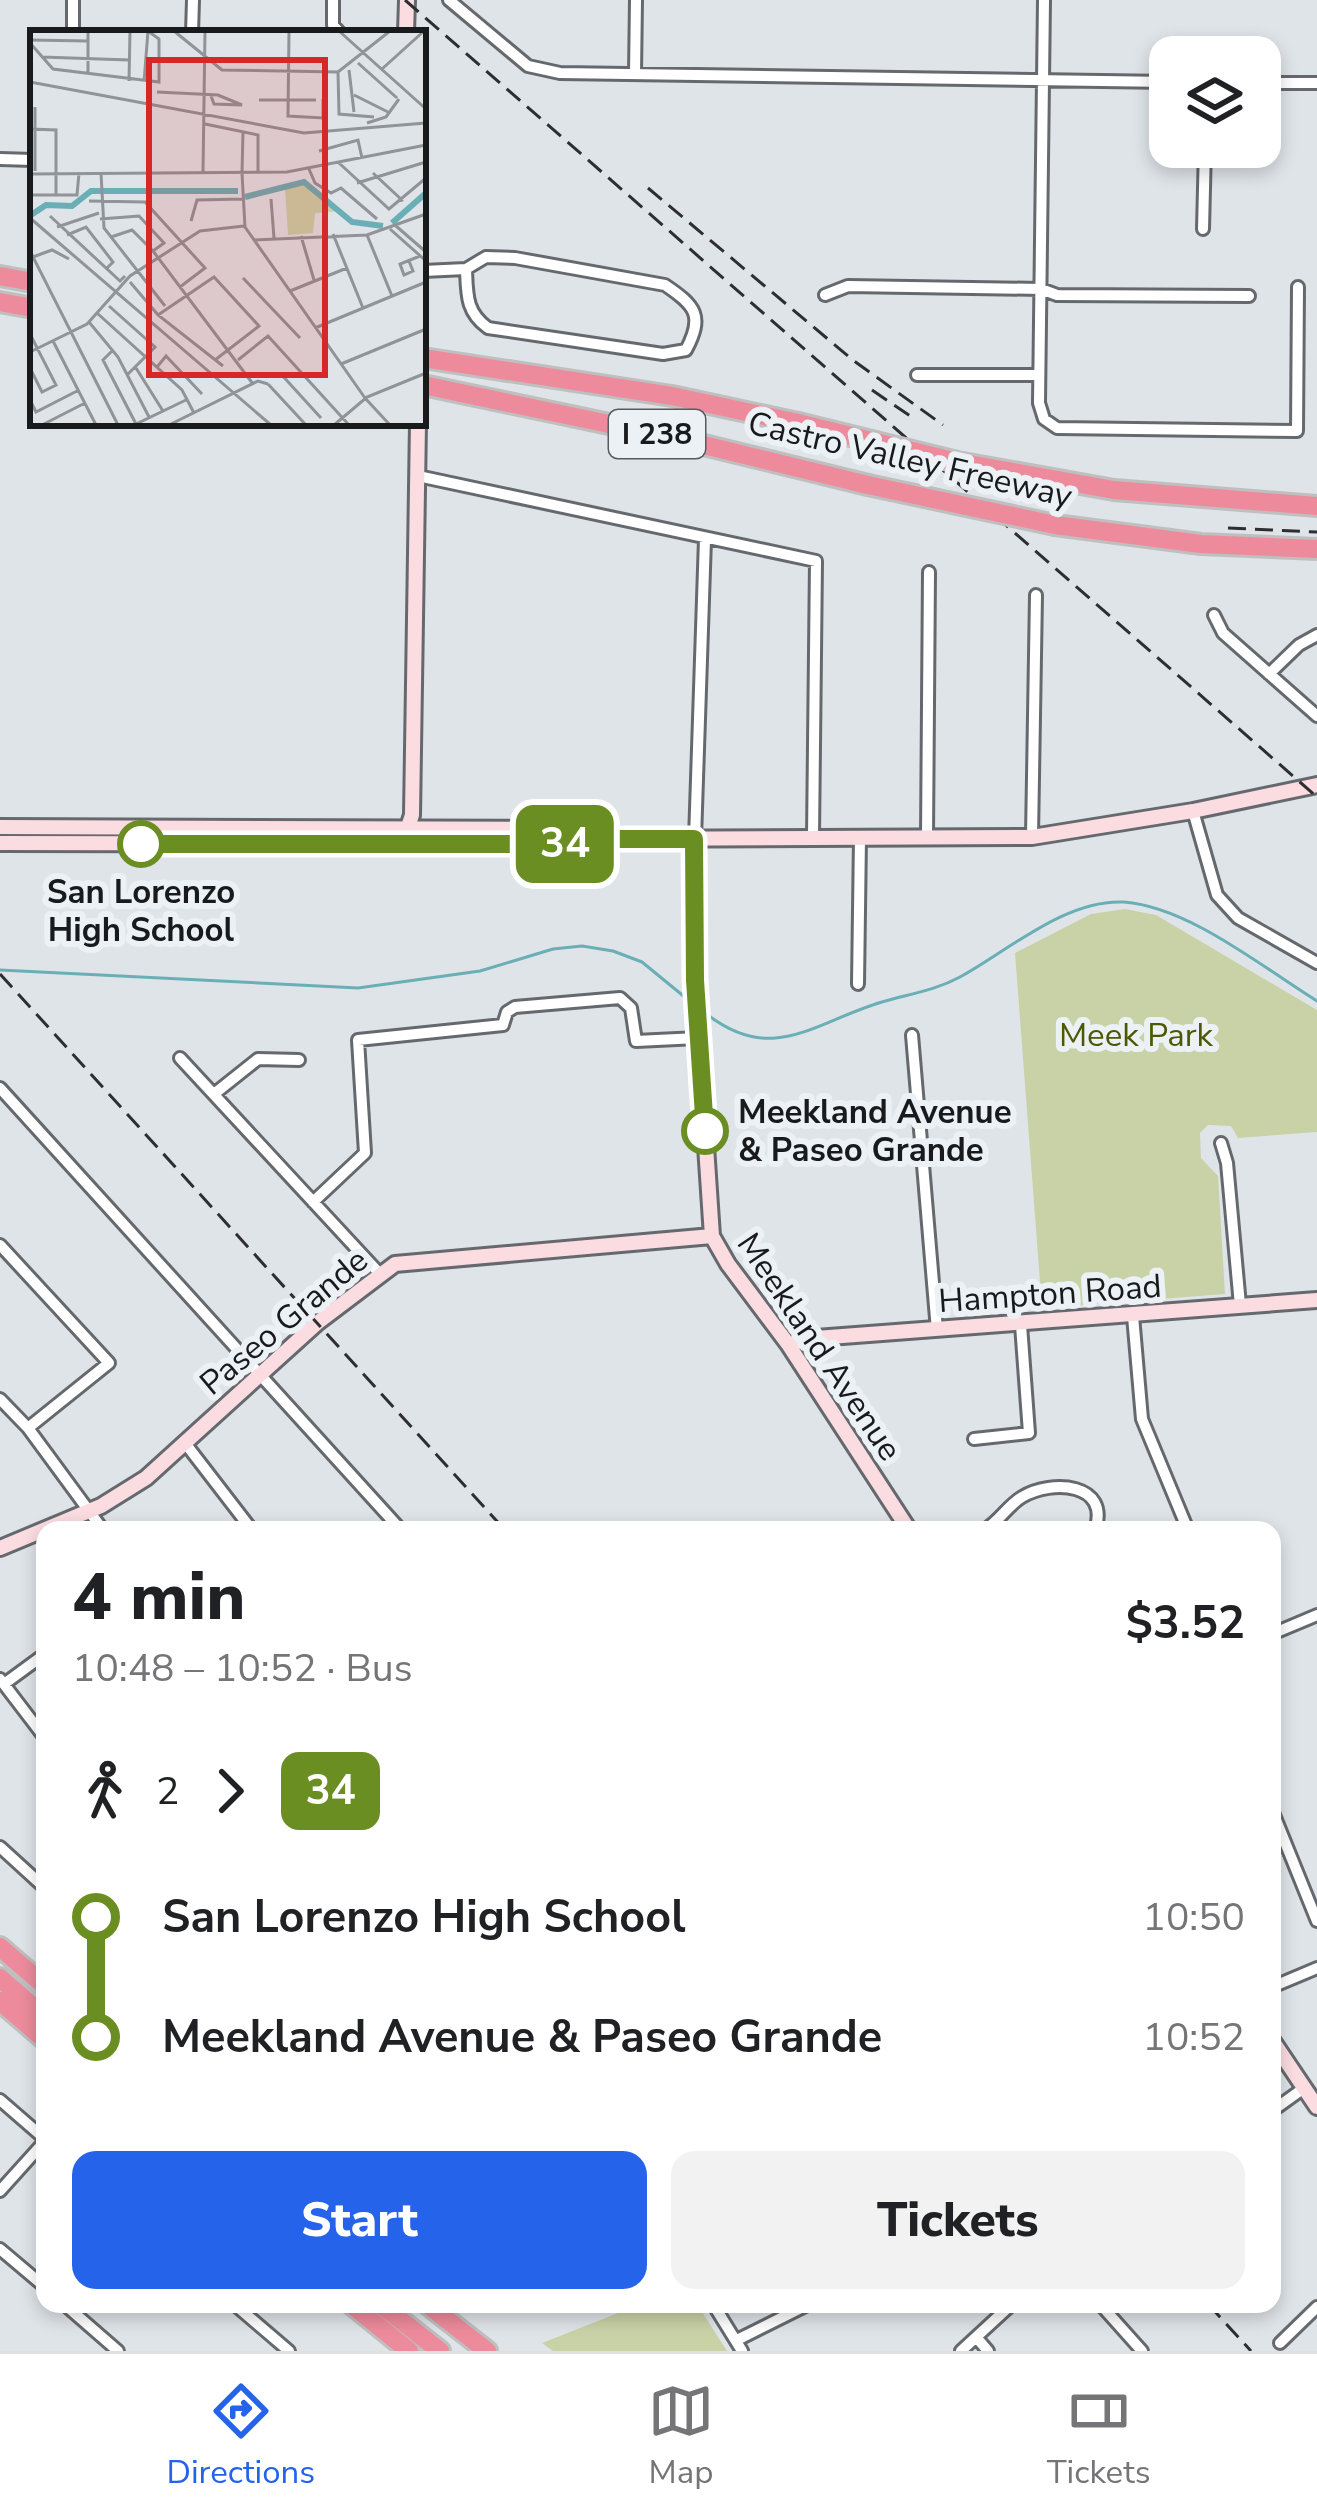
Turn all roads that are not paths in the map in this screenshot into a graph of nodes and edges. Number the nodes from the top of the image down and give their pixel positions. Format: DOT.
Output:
graph roads {
  1 [pos="193,0"];
  2 [pos="333,0"];
  3 [pos="407,0"];
  4 [pos="449,0"];
  5 [pos="636,0"];
  6 [pos="1044,0"];
  7 [pos="192,30"];
  8 [pos="337,30"];
  9 [pos="406,30"];
  10 [pos="635,74"];
  11 [pos="1043,79"];
  12 [pos="1149,82"];
  13 [pos="1281,83"];
  14 [pos="1317,83"];
  15 [pos="0,159"];
  16 [pos="30,160"];
  17 [pos="1205,168"];
  18 [pos="1204,229"];
  19 [pos="466,269"];
  20 [pos="426,271"];
  21 [pos="0,275"];
  22 [pos="30,281"];
  23 [pos="1298,287"];
  24 [pos="1041,289"];
  25 [pos="825,295"];
  26 [pos="1250,296"];
  27 [pos="0,302"];
  28 [pos="30,307"];
  29 [pos="426,359"];
  30 [pos="917,375"];
  31 [pos="1039,375"];
  32 [pos="426,386"];
  33 [pos="418,426"];
  34 [pos="418,476"];
  35 [pos="1317,506"];
  36 [pos="705,539"];
  37 [pos="1317,550"];
  38 [pos="929,572"];
  39 [pos="1036,595"];
  40 [pos="1214,615"];
  41 [pos="1317,635"];
  42 [pos="1269,674"];
  43 [pos="1317,716"];
  44 [pos="1317,785"];
  45 [pos="1193,811"];
  46 [pos="0,827"];
  47 [pos="153,836"];
  48 [pos="405,836"];
  49 [pos="813,837"];
  50 [pos="860,837"];
  51 [pos="927,837"];
  52 [pos="1032,837"];
  53 [pos="694,839"];
  54 [pos="0,843"];
  55 [pos="1317,963"];
  56 [pos="858,984"];
  57 [pos="698,1032"];
  58 [pos="912,1035"];
  59 [pos="180,1058"];
  60 [pos="299,1060"];
  61 [pos="0,1088"];
  62 [pos="214,1094"];
  63 [pos="1221,1143"];
  64 [pos="313,1202"];
  65 [pos="712,1236"];
  66 [pos="0,1245"];
  67 [pos="379,1273"];
  68 [pos="1317,1300"];
  69 [pos="1240,1305"];
  70 [pos="1133,1316"];
  71 [pos="1021,1324"];
  72 [pos="937,1330"];
  73 [pos="788,1344"];
  74 [pos="262,1377"];
  75 [pos="0,1399"];
  76 [pos="28,1428"];
  77 [pos="974,1439"];
  78 [pos="185,1443"];
  79 [pos="88,1511"];
  80 [pos="64,1521"];
  81 [pos="96,1521"];
  82 [pos="245,1521"];
  83 [pos="393,1521"];
  84 [pos="903,1521"];
  85 [pos="995,1521"];
  86 [pos="1097,1521"];
  87 [pos="1184,1521"];
  88 [pos="36,1533"];
  89 [pos="0,1548"];
  90 [pos="1317,1616"];
  91 [pos="1281,1630"];
  92 [pos="36,1660"];
  93 [pos="2,1682"];
  94 [pos="36,1726"];
  95 [pos="1281,1832"];
  96 [pos="0,1847"];
  97 [pos="36,1880"];
  98 [pos="1317,1922"];
  99 [pos="0,1947"];
  100 [pos="1317,1969"];
  101 [pos="0,1978"];
  102 [pos="36,1978"];
  103 [pos="1281,1983"];
  104 [pos="0,2001"];
  105 [pos="36,2010"];
  106 [pos="36,2032"];
  107 [pos="1281,2054"];
  108 [pos="1304,2088"];
  109 [pos="0,2100"];
  110 [pos="1281,2105"];
  111 [pos="1317,2107"];
  112 [pos="36,2132"];
  113 [pos="36,2150"];
  114 [pos="0,2191"];
  115 [pos="0,2249"];
  116 [pos="36,2280"];
  117 [pos="1317,2308"];
  118 [pos="74,2313"];
  119 [pos="245,2313"];
  120 [pos="361,2313"];
  121 [pos="391,2313"];
  122 [pos="438,2313"];
  123 [pos="719,2313"];
  124 [pos="794,2313"];
  125 [pos="1002,2313"];
  126 [pos="1108,2313"];
  127 [pos="976,2337"];
  128 [pos="1280,2343"];
  129 [pos="739,2346"];
  130 [pos="118,2351"];
  131 [pos="289,2351"];
  132 [pos="409,2351"];
  133 [pos="440,2351"];
  134 [pos="487,2351"];
  135 [pos="961,2351"];
  136 [pos="988,2351"];
  137 [pos="1142,2351"];
  1 -- 7 [label="street"];
  2 -- 8 [label="street"];
  3 -- 9 [label="main road"];
  4 -- 10 [label="street"];
  5 -- 10 [label="street"];
  6 -- 11 [label="street"];
  10 -- 11 [label="street"];
  11 -- 12 [label="street"];
  11 -- 24 [label="street"];
  13 -- 14 [label="street"];
  15 -- 16 [label="street"];
  17 -- 18 [label="street"];
  19 -- 19 [label="street"];
  19 -- 20 [label="street"];
  21 -- 22 [label="highway"];
  23 -- 31 [label="street"];
  24 -- 25 [label="street"];
  24 -- 26 [label="street"];
  24 -- 31 [label="street"];
  27 -- 28 [label="highway"];
  29 -- 35 [label="highway, Castro Valley Freeway / I 238, bridge"];
  30 -- 31 [label="street"];
  32 -- 37 [label="highway, Castro Valley Freeway / I 238, bridge"];
  33 -- 34 [label="main road"];
  34 -- 36 [label="street"];
  34 -- 48 [label="main road"];
  36 -- 49 [label="street"];
  36 -- 53 [label="street, Meekland Avenue"];
  38 -- 51 [label="street"];
  39 -- 52 [label="street"];
  40 -- 42 [label="street"];
  41 -- 42 [label="street"];
  42 -- 43 [label="street"];
  44 -- 45 [label="main road"];
  45 -- 52 [label="main road"];
  45 -- 55 [label="street"];
  46 -- 47 [label="main road"];
  47 -- 48 [label="main road"];
  47 -- 54 [label="main road"];
  48 -- 53 [label="main road"];
  49 -- 50 [label="main road"];
  49 -- 53 [label="main road"];
  50 -- 51 [label="main road"];
  50 -- 56 [label="street"];
  51 -- 52 [label="main road"];
  53 -- 57 [label="main road, Meekland Avenue"];
  57 -- 64 [label="street"];
  57 -- 65 [label="main road, Meekland Avenue"];
  58 -- 72 [label="street"];
  59 -- 62 [label="street"];
  60 -- 62 [label="street"];
  61 -- 74 [label="street"];
  62 -- 64 [label="street"];
  63 -- 69 [label="street"];
  64 -- 67 [label="street"];
  65 -- 67 [label="main road, Paseo Grande"];
  65 -- 73 [label="main road, Meekland Avenue"];
  66 -- 76 [label="street"];
  67 -- 74 [label="main road, Paseo Grande"];
  68 -- 69 [label="main road, Hampton Road"];
  69 -- 70 [label="main road, Hampton Road"];
  70 -- 71 [label="main road, Hampton Road"];
  70 -- 87 [label="street"];
  71 -- 72 [label="main road, Hampton Road"];
  71 -- 77 [label="street"];
  72 -- 73 [label="main road, Hampton Road"];
  73 -- 84 [label="main road, Meekland Avenue"];
  74 -- 78 [label="main road, Paseo Grande"];
  74 -- 83 [label="street"];
  75 -- 76 [label="street"];
  76 -- 79 [label="street"];
  78 -- 79 [label="main road, Paseo Grande"];
  78 -- 82 [label="street"];
  79 -- 80 [label="main road, Paseo Grande"];
  79 -- 81 [label="street"];
  85 -- 86 [label="street"];
  88 -- 89 [label="main road, Paseo Grande"];
  90 -- 91 [label="street"];
  92 -- 93 [label="street"];
  93 -- 94 [label="street"];
  95 -- 98 [label="street"];
  96 -- 97 [label="street"];
  99 -- 102 [label="highway"];
  100 -- 103 [label="street"];
  101 -- 105 [label="highway"];
  104 -- 106 [label="highway"];
  107 -- 108 [label="main road"];
  108 -- 110 [label="street"];
  108 -- 111 [label="main road"];
  109 -- 112 [label="street"];
  113 -- 114 [label="street"];
  115 -- 116 [label="street"];
  117 -- 128 [label="street"];
  118 -- 130 [label="street"];
  119 -- 131 [label="street"];
  120 -- 132 [label="highway"];
  121 -- 133 [label="highway"];
  122 -- 134 [label="highway"];
  123 -- 129 [label="street"];
  124 -- 129 [label="street"];
  125 -- 127 [label="street"];
  126 -- 137 [label="street"];
  127 -- 135 [label="street"];
  127 -- 136 [label="street"];
}
